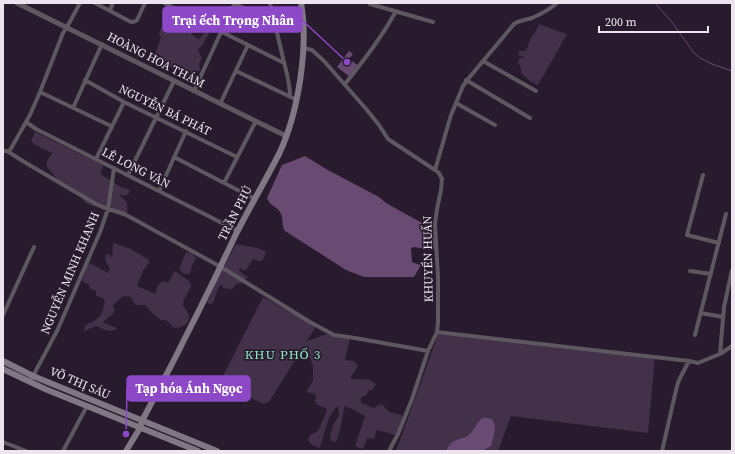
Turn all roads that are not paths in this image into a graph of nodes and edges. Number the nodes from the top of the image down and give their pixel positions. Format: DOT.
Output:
graph roads {
  1 [pos="17,3"];
  2 [pos="80,3"];
  3 [pos="95,3"];
  4 [pos="113,3"];
  5 [pos="145,3"];
  6 [pos="164,3"];
  7 [pos="236,3"];
  8 [pos="270,3"];
  9 [pos="301,3"];
  10 [pos="557,3"];
  11 [pos="370,4"];
  12 [pos="110,10"];
  13 [pos="396,11"];
  14 [pos="275,22"];
  15 [pos="433,22"];
  16 [pos="67,28"];
  17 [pos="221,32"];
  18 [pos="102,44"];
  19 [pos="248,45"];
  20 [pos="304,48"];
  21 [pos="483,61"];
  22 [pos="284,63"];
  23 [pos="236,71"];
  24 [pos="85,80"];
  25 [pos="466,80"];
  26 [pos="174,81"];
  27 [pos="345,84"];
  28 [pos="194,91"];
  29 [pos="536,91"];
  30 [pos="40,92"];
  31 [pos="290,96"];
  32 [pos="297,100"];
  33 [pos="124,102"];
  34 [pos="456,103"];
  35 [pos="220,104"];
  36 [pos="73,108"];
  37 [pos="156,117"];
  38 [pos="530,118"];
  39 [pos="256,121"];
  40 [pos="26,122"];
  41 [pos="495,125"];
  42 [pos="111,126"];
  43 [pos="186,132"];
  44 [pos="286,136"];
  45 [pos="3,151"];
  46 [pos="9,152"];
  47 [pos="174,157"];
  48 [pos="237,157"];
  49 [pos="96,159"];
  50 [pos="114,168"];
  51 [pos="435,170"];
  52 [pos="128,175"];
  53 [pos="704,175"];
  54 [pos="224,183"];
  55 [pos="159,191"];
  56 [pos="255,199"];
  57 [pos="108,209"];
  58 [pos="726,214"];
  59 [pos="238,231"];
  60 [pos="719,243"];
  61 [pos="34,247"];
  62 [pos="221,267"];
  63 [pos="732,270"];
  64 [pos="690,271"];
  65 [pos="711,274"];
  66 [pos="701,313"];
  67 [pos="3,315"];
  68 [pos="723,317"];
  69 [pos="437,332"];
  70 [pos="695,335"];
  71 [pos="732,346"];
  72 [pos="428,351"];
  73 [pos="720,354"];
  74 [pos="3,361"];
  75 [pos="689,361"];
  76 [pos="3,369"];
  77 [pos="33,376"];
  78 [pos="30,382"];
  79 [pos="87,406"];
  80 [pos="142,421"];
  81 [pos="140,428"];
  82 [pos="3,442"];
  83 [pos="26,451"];
  84 [pos="62,451"];
  85 [pos="126,451"];
  86 [pos="195,451"];
  87 [pos="215,451"];
  88 [pos="389,451"];
  89 [pos="662,451"];
  1 -- 16 [label="street, HOÀNG HOA THÁM"];
  2 -- 16 [label="street"];
  3 -- 12 [label="street"];
  4 -- 12 [label="street"];
  5 -- 12 [label="street"];
  6 -- 17 [label="street"];
  7 -- 14 [label="street"];
  7 -- 17 [label="street"];
  8 -- 14 [label="street"];
  9 -- 20 [label="main road, TRẦN PHÚ"];
  10 -- 21 [label="street"];
  11 -- 13 [label="street"];
  13 -- 15 [label="street"];
  13 -- 27 [label="street"];
  14 -- 22 [label="street"];
  16 -- 18 [label="street, HOÀNG HOA THÁM"];
  16 -- 30 [label="street"];
  17 -- 19 [label="street"];
  17 -- 28 [label="street"];
  18 -- 24 [label="street"];
  18 -- 26 [label="street, HOÀNG HOA THÁM"];
  19 -- 22 [label="street"];
  19 -- 23 [label="street"];
  20 -- 27 [label="street"];
  20 -- 32 [label="main road, TRẦN PHÚ"];
  21 -- 25 [label="street"];
  21 -- 29 [label="street"];
  22 -- 31 [label="street"];
  23 -- 31 [label="street"];
  23 -- 35 [label="street"];
  24 -- 33 [label="street, NGUYỄN BÁ PHÁT"];
  24 -- 36 [label="street"];
  25 -- 34 [label="street"];
  25 -- 38 [label="street"];
  26 -- 28 [label="street, HOÀNG HOA THÁM"];
  26 -- 37 [label="street"];
  27 -- 51 [label="street"];
  28 -- 35 [label="street, HOÀNG HOA THÁM"];
  30 -- 36 [label="street"];
  30 -- 40 [label="street"];
  31 -- 32 [label="street"];
  32 -- 44 [label="main road, TRẦN PHÚ"];
  33 -- 37 [label="street, NGUYỄN BÁ PHÁT"];
  33 -- 42 [label="street"];
  34 -- 41 [label="street"];
  34 -- 51 [label="street"];
  35 -- 39 [label="street, HOÀNG HOA THÁM"];
  36 -- 42 [label="street"];
  37 -- 43 [label="street, NGUYỄN BÁ PHÁT"];
  37 -- 52 [label="street"];
  39 -- 44 [label="street, HOÀNG HOA THÁM"];
  39 -- 48 [label="street"];
  40 -- 46 [label="street"];
  40 -- 49 [label="street, LÊ LONG VÂN"];
  42 -- 49 [label="street"];
  43 -- 47 [label="street"];
  43 -- 48 [label="street, NGUYỄN BÁ PHÁT"];
  44 -- 56 [label="main road, TRẦN PHÚ"];
  45 -- 46 [label="street"];
  46 -- 57 [label="street"];
  47 -- 54 [label="street"];
  47 -- 55 [label="street"];
  48 -- 54 [label="street"];
  49 -- 50 [label="street, LÊ LONG VÂN"];
  50 -- 52 [label="street, LÊ LONG VÂN"];
  50 -- 57 [label="street, NGUYỄN MINH KHANH"];
  51 -- 69 [label="street, KHUYỂN HUẤN"];
  52 -- 55 [label="street, LÊ LONG VÂN"];
  53 -- 60 [label="street"];
  54 -- 56 [label="street"];
  55 -- 59 [label="street, LÊ LONG VÂN"];
  56 -- 59 [label="main road, TRẦN PHÚ"];
  57 -- 62 [label="street"];
  57 -- 77 [label="street, NGUYỄN MINH KHANH"];
  58 -- 60 [label="street"];
  59 -- 62 [label="main road, TRẦN PHÚ"];
  60 -- 65 [label="street"];
  61 -- 67 [label="street"];
  62 -- 72 [label="street"];
  62 -- 80 [label="main road, TRẦN PHÚ"];
  63 -- 68 [label="street"];
  64 -- 65 [label="street"];
  65 -- 66 [label="street"];
  66 -- 68 [label="street"];
  66 -- 70 [label="street"];
  68 -- 73 [label="street"];
  69 -- 72 [label="street, KHUYỂN HUẤN"];
  69 -- 75 [label="street"];
  71 -- 73 [label="street"];
  72 -- 88 [label="street, KHUYỂN HUẤN"];
  73 -- 75 [label="street"];
  74 -- 77 [label="main road, VÕ THỊ SÁU"];
  75 -- 89 [label="street"];
  76 -- 78 [label="main road, VÕ THỊ SÁU"];
  77 -- 78 [label="street, NGUYỄN MINH KHANH"];
  77 -- 80 [label="main road, VÕ THỊ SÁU"];
  78 -- 79 [label="main road, VÕ THỊ SÁU"];
  79 -- 81 [label="main road, VÕ THỊ SÁU"];
  79 -- 84 [label="street"];
  80 -- 81 [label="main road, TRẦN PHÚ"];
  80 -- 87 [label="main road, VÕ THỊ SÁU"];
  81 -- 85 [label="main road, TRẦN PHÚ"];
  81 -- 86 [label="main road, VÕ THỊ SÁU"];
  82 -- 83 [label="street"];
}
